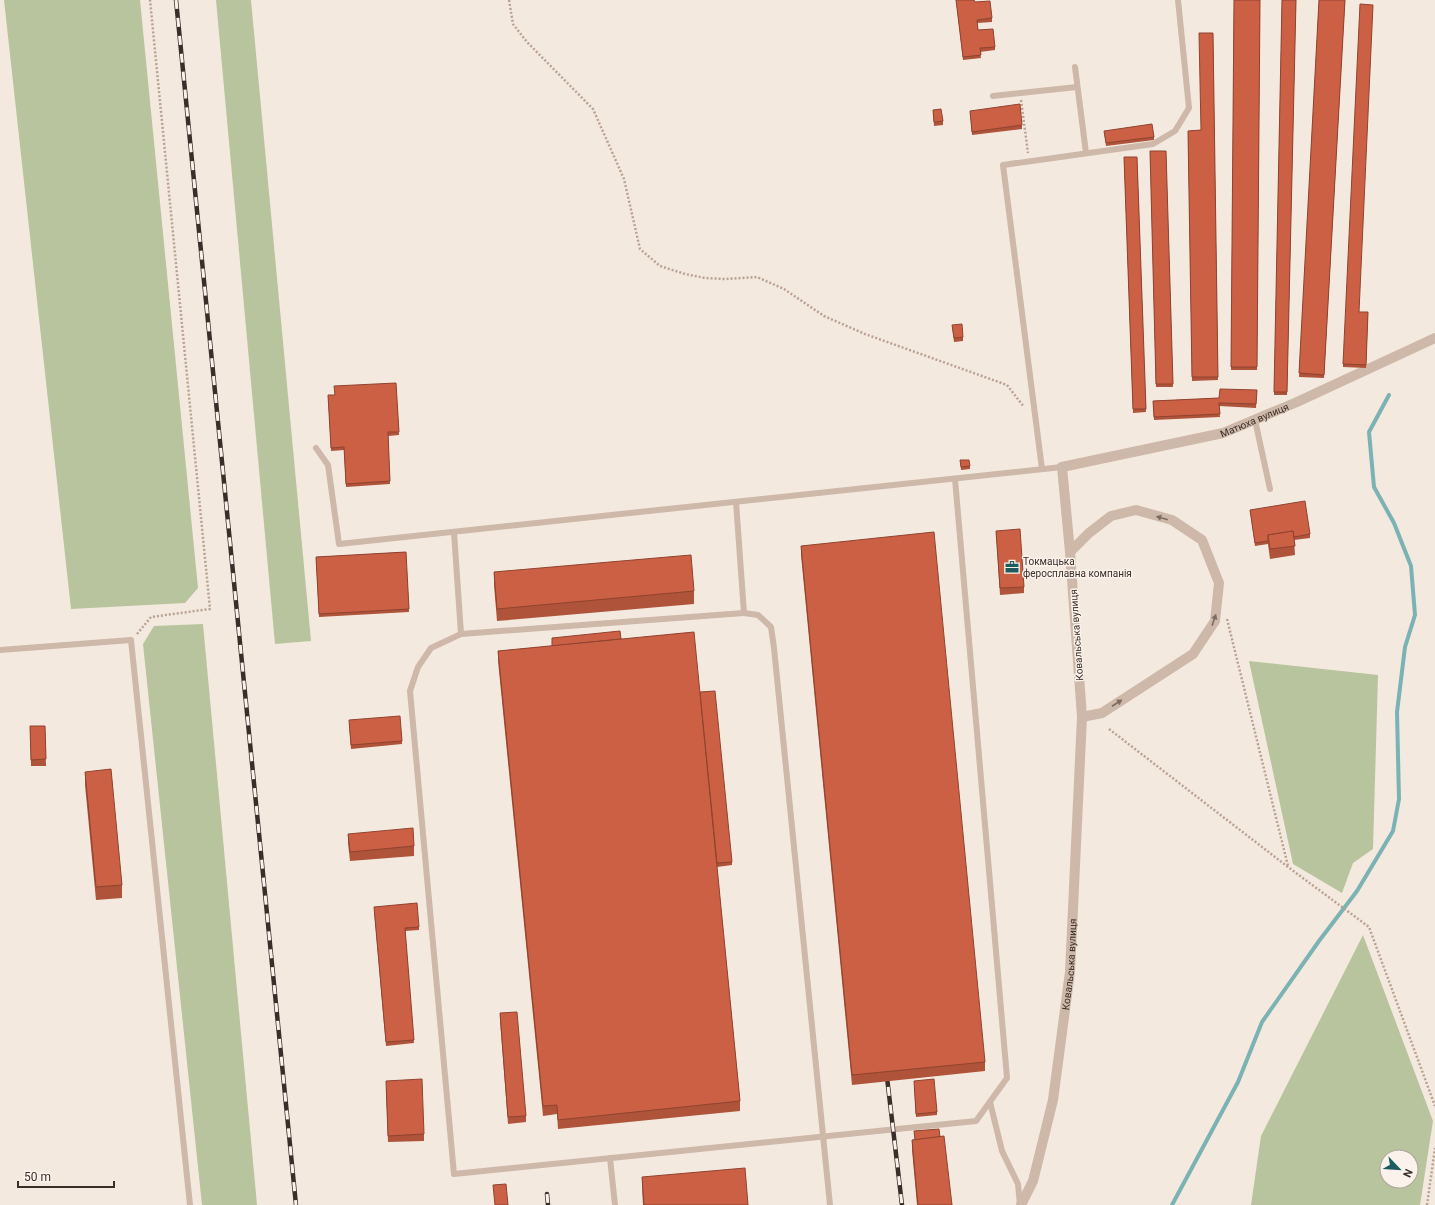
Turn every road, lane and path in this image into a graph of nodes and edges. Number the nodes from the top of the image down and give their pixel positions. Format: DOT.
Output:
graph roads {
  1 [pos="150,0"];
  2 [pos="509,0"];
  3 [pos="1178,0"];
  4 [pos="1075,67"];
  5 [pos="1077,87"];
  6 [pos="1020,93"];
  7 [pos="994,96"];
  8 [pos="1086,153"];
  9 [pos="1029,161"];
  10 [pos="1435,338"];
  11 [pos="1255,420"];
  12 [pos="1036,422"];
  13 [pos="316,448"];
  14 [pos="1062,467"];
  15 [pos="1042,469"];
  16 [pos="955,479"];
  17 [pos="1270,489"];
  18 [pos="736,502"];
  19 [pos="454,532"];
  20 [pos="1070,552"];
  21 [pos="744,613"];
  22 [pos="1226,614"];
  23 [pos="461,634"];
  24 [pos="131,640"];
  25 [pos="0,650"];
  26 [pos="1082,717"];
  27 [pos="1109,730"];
  28 [pos="1288,867"];
  29 [pos="990,1102"];
  30 [pos="1435,1106"];
  31 [pos="823,1136"];
  32 [pos="1435,1148"];
  33 [pos="610,1158"];
  34 [pos="190,1205"];
  35 [pos="615,1205"];
  36 [pos="830,1205"];
  37 [pos="1020,1205"];
  38 [pos="1427,1205"];
  1 -- 24 [label="path"];
  2 -- 12 [label="path"];
  3 -- 8 [label="lane"];
  4 -- 5 [label="lane"];
  5 -- 6 [label="lane"];
  5 -- 8 [label="lane"];
  6 -- 7 [label="lane"];
  6 -- 9 [label="path"];
  8 -- 9 [label="lane"];
  9 -- 12 [label="lane"];
  10 -- 11 [label="street, Матюха вулиця"];
  11 -- 14 [label="street, Матюха вулиця"];
  11 -- 17 [label="lane"];
  12 -- 15 [label="lane"];
  13 -- 19 [label="lane"];
  14 -- 15 [label="lane"];
  14 -- 20 [label="street, Ковальська вулиця"];
  15 -- 16 [label="lane"];
  16 -- 18 [label="lane"];
  16 -- 29 [label="lane"];
  18 -- 19 [label="lane"];
  18 -- 21 [label="lane"];
  19 -- 23 [label="lane"];
  20 -- 26 [label="street, Ковальська вулиця"];
  26 -- 20 [label="street, one-way"];
  21 -- 23 [label="lane"];
  21 -- 31 [label="lane"];
  22 -- 28 [label="path"];
  23 -- 33 [label="lane"];
  24 -- 25 [label="lane"];
  24 -- 34 [label="lane"];
  26 -- 37 [label="street, Ковальська вулиця"];
  27 -- 28 [label="path"];
  28 -- 30 [label="path"];
  29 -- 31 [label="lane"];
  29 -- 37 [label="lane"];
  31 -- 33 [label="lane"];
  31 -- 36 [label="lane"];
  32 -- 38 [label="path"];
  33 -- 35 [label="lane"];
}
